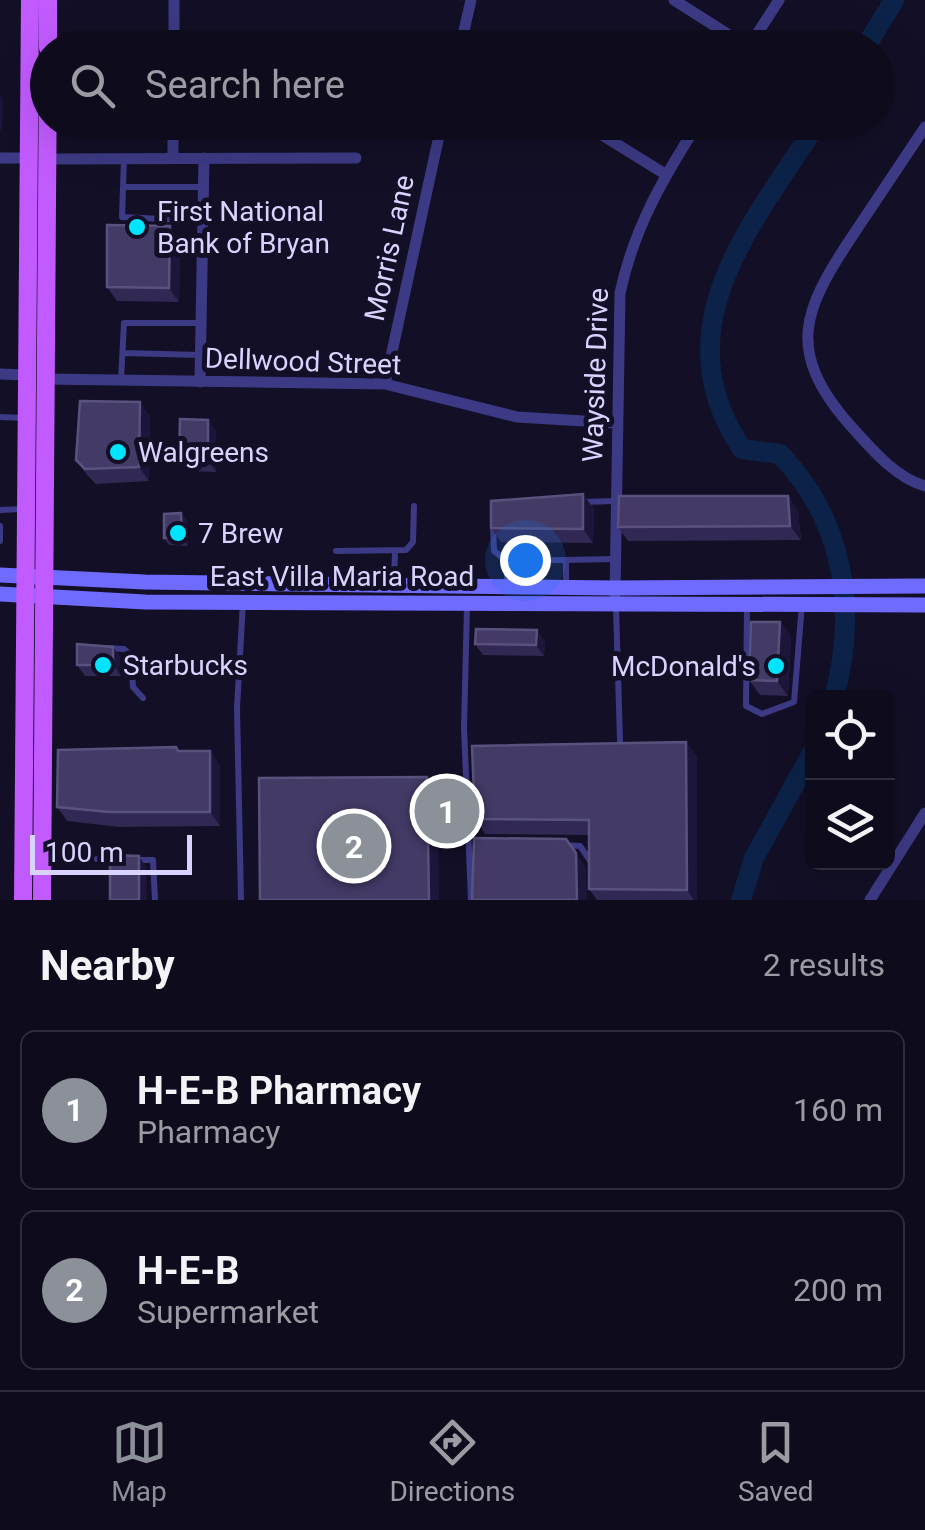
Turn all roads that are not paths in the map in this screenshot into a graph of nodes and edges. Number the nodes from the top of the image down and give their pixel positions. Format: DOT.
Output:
graph roads {
  1 [pos="30,0"];
  2 [pos="48,0"];
  3 [pos="174,0"];
  4 [pos="471,0"];
  5 [pos="674,0"];
  6 [pos="778,0"];
  7 [pos="32,30"];
  8 [pos="48,30"];
  9 [pos="174,30"];
  10 [pos="464,30"];
  11 [pos="721,30"];
  12 [pos="759,30"];
  13 [pos="925,128"];
  14 [pos="37,140"];
  15 [pos="40,140"];
  16 [pos="173,140"];
  17 [pos="438,140"];
  18 [pos="610,140"];
  19 [pos="688,140"];
  20 [pos="173,156"];
  21 [pos="124,157"];
  22 [pos="0,158"];
  23 [pos="204,158"];
  24 [pos="356,158"];
  25 [pos="38,159"];
  26 [pos="666,174"];
  27 [pos="123,186"];
  28 [pos="204,187"];
  29 [pos="203,221"];
  30 [pos="201,322"];
  31 [pos="122,353"];
  32 [pos="200,354"];
  33 [pos="0,374"];
  34 [pos="35,377"];
  35 [pos="121,380"];
  36 [pos="200,382"];
  37 [pos="385,384"];
  38 [pos="0,417"];
  39 [pos="26,418"];
  40 [pos="616,423"];
  41 [pos="925,486"];
  42 [pos="616,501"];
  43 [pos="580,502"];
  44 [pos="414,506"];
  45 [pos="24,509"];
  46 [pos="0,510"];
  47 [pos="494,510"];
  48 [pos="0,526"];
  49 [pos="0,541"];
  50 [pos="336,551"];
  51 [pos="395,551"];
  52 [pos="617,558"];
  53 [pos="566,560"];
  54 [pos="508,561"];
  55 [pos="0,575"];
  56 [pos="23,578"];
  57 [pos="44,580"];
  58 [pos="394,583"];
  59 [pos="507,586"];
  60 [pos="925,586"];
  61 [pos="566,587"];
  62 [pos="0,594"];
  63 [pos="615,595"];
  64 [pos="23,598"];
  65 [pos="44,600"];
  66 [pos="467,600"];
  67 [pos="243,601"];
  68 [pos="746,603"];
  69 [pos="802,603"];
  70 [pos="925,605"];
  71 [pos="92,648"];
  72 [pos="143,698"];
  73 [pos="620,741"];
  74 [pos="925,813"];
  75 [pos="544,845"];
  76 [pos="97,860"];
  77 [pos="593,866"];
  78 [pos="23,900"];
  79 [pos="42,900"];
  80 [pos="155,900"];
  81 [pos="241,900"];
  82 [pos="471,900"];
  83 [pos="870,900"];
  1 -- 7 [label="main road"];
  2 -- 8 [label="main road"];
  3 -- 9 [label="street"];
  4 -- 10 [label="street"];
  5 -- 11 [label="street"];
  6 -- 12 [label="street"];
  13 -- 41 [label="street"];
  14 -- 25 [label="main road"];
  15 -- 25 [label="main road"];
  16 -- 20 [label="street"];
  17 -- 37 [label="street, Morris Lane"];
  18 -- 26 [label="street"];
  19 -- 26 [label="street, Wayside Drive"];
  20 -- 21 [label="street"];
  20 -- 23 [label="street"];
  21 -- 25 [label="street"];
  21 -- 27 [label="lane"];
  22 -- 25 [label="street"];
  23 -- 24 [label="street"];
  23 -- 28 [label="street"];
  25 -- 34 [label="main road"];
  26 -- 40 [label="street, Wayside Drive"];
  27 -- 28 [label="lane"];
  27 -- 29 [label="lane"];
  28 -- 29 [label="street"];
  29 -- 30 [label="street"];
  30 -- 31 [label="lane"];
  30 -- 32 [label="street"];
  31 -- 32 [label="lane"];
  31 -- 35 [label="lane"];
  32 -- 36 [label="street"];
  33 -- 34 [label="street, Dellwood Street"];
  34 -- 35 [label="street, Dellwood Street"];
  34 -- 39 [label="main road"];
  34 -- 57 [label="main road"];
  35 -- 36 [label="street, Dellwood Street"];
  36 -- 37 [label="street, Dellwood Street"];
  37 -- 40 [label="street, Dellwood Street"];
  38 -- 39 [label="lane"];
  39 -- 45 [label="main road"];
  40 -- 42 [label="street, Wayside Drive"];
  42 -- 43 [label="lane"];
  42 -- 52 [label="street, Wayside Drive"];
  44 -- 51 [label="lane"];
  45 -- 46 [label="lane"];
  45 -- 56 [label="main road"];
  47 -- 54 [label="lane"];
  48 -- 49 [label="lane"];
  50 -- 51 [label="lane"];
  51 -- 58 [label="lane"];
  52 -- 53 [label="lane"];
  52 -- 63 [label="street, Wayside Drive"];
  53 -- 54 [label="lane"];
  53 -- 61 [label="lane"];
  54 -- 59 [label="lane"];
  55 -- 56 [label="main road, East Villa Maria Road"];
  56 -- 57 [label="main road, East Villa Maria Road"];
  56 -- 64 [label="main road"];
  57 -- 58 [label="main road, East Villa Maria Road"];
  57 -- 65 [label="main road"];
  58 -- 59 [label="main road, East Villa Maria Road"];
  59 -- 61 [label="main road, East Villa Maria Road"];
  60 -- 63 [label="main road, East Villa Maria Road"];
  61 -- 63 [label="main road, East Villa Maria Road"];
  62 -- 64 [label="main road, East Villa Maria Road"];
  63 -- 66 [label="main road, East Villa Maria Road"];
  63 -- 68 [label="main road, East Villa Maria Road"];
  63 -- 73 [label="lane"];
  64 -- 65 [label="main road, East Villa Maria Road"];
  64 -- 78 [label="main road"];
  65 -- 67 [label="main road, East Villa Maria Road"];
  65 -- 79 [label="main road"];
  66 -- 67 [label="main road, East Villa Maria Road"];
  66 -- 82 [label="lane"];
  67 -- 81 [label="lane"];
  68 -- 69 [label="main road, East Villa Maria Road"];
  68 -- 69 [label="lane"];
  69 -- 70 [label="main road, East Villa Maria Road"];
  71 -- 72 [label="lane"];
  74 -- 83 [label="street"];
  75 -- 77 [label="lane"];
  76 -- 80 [label="lane"];
}
